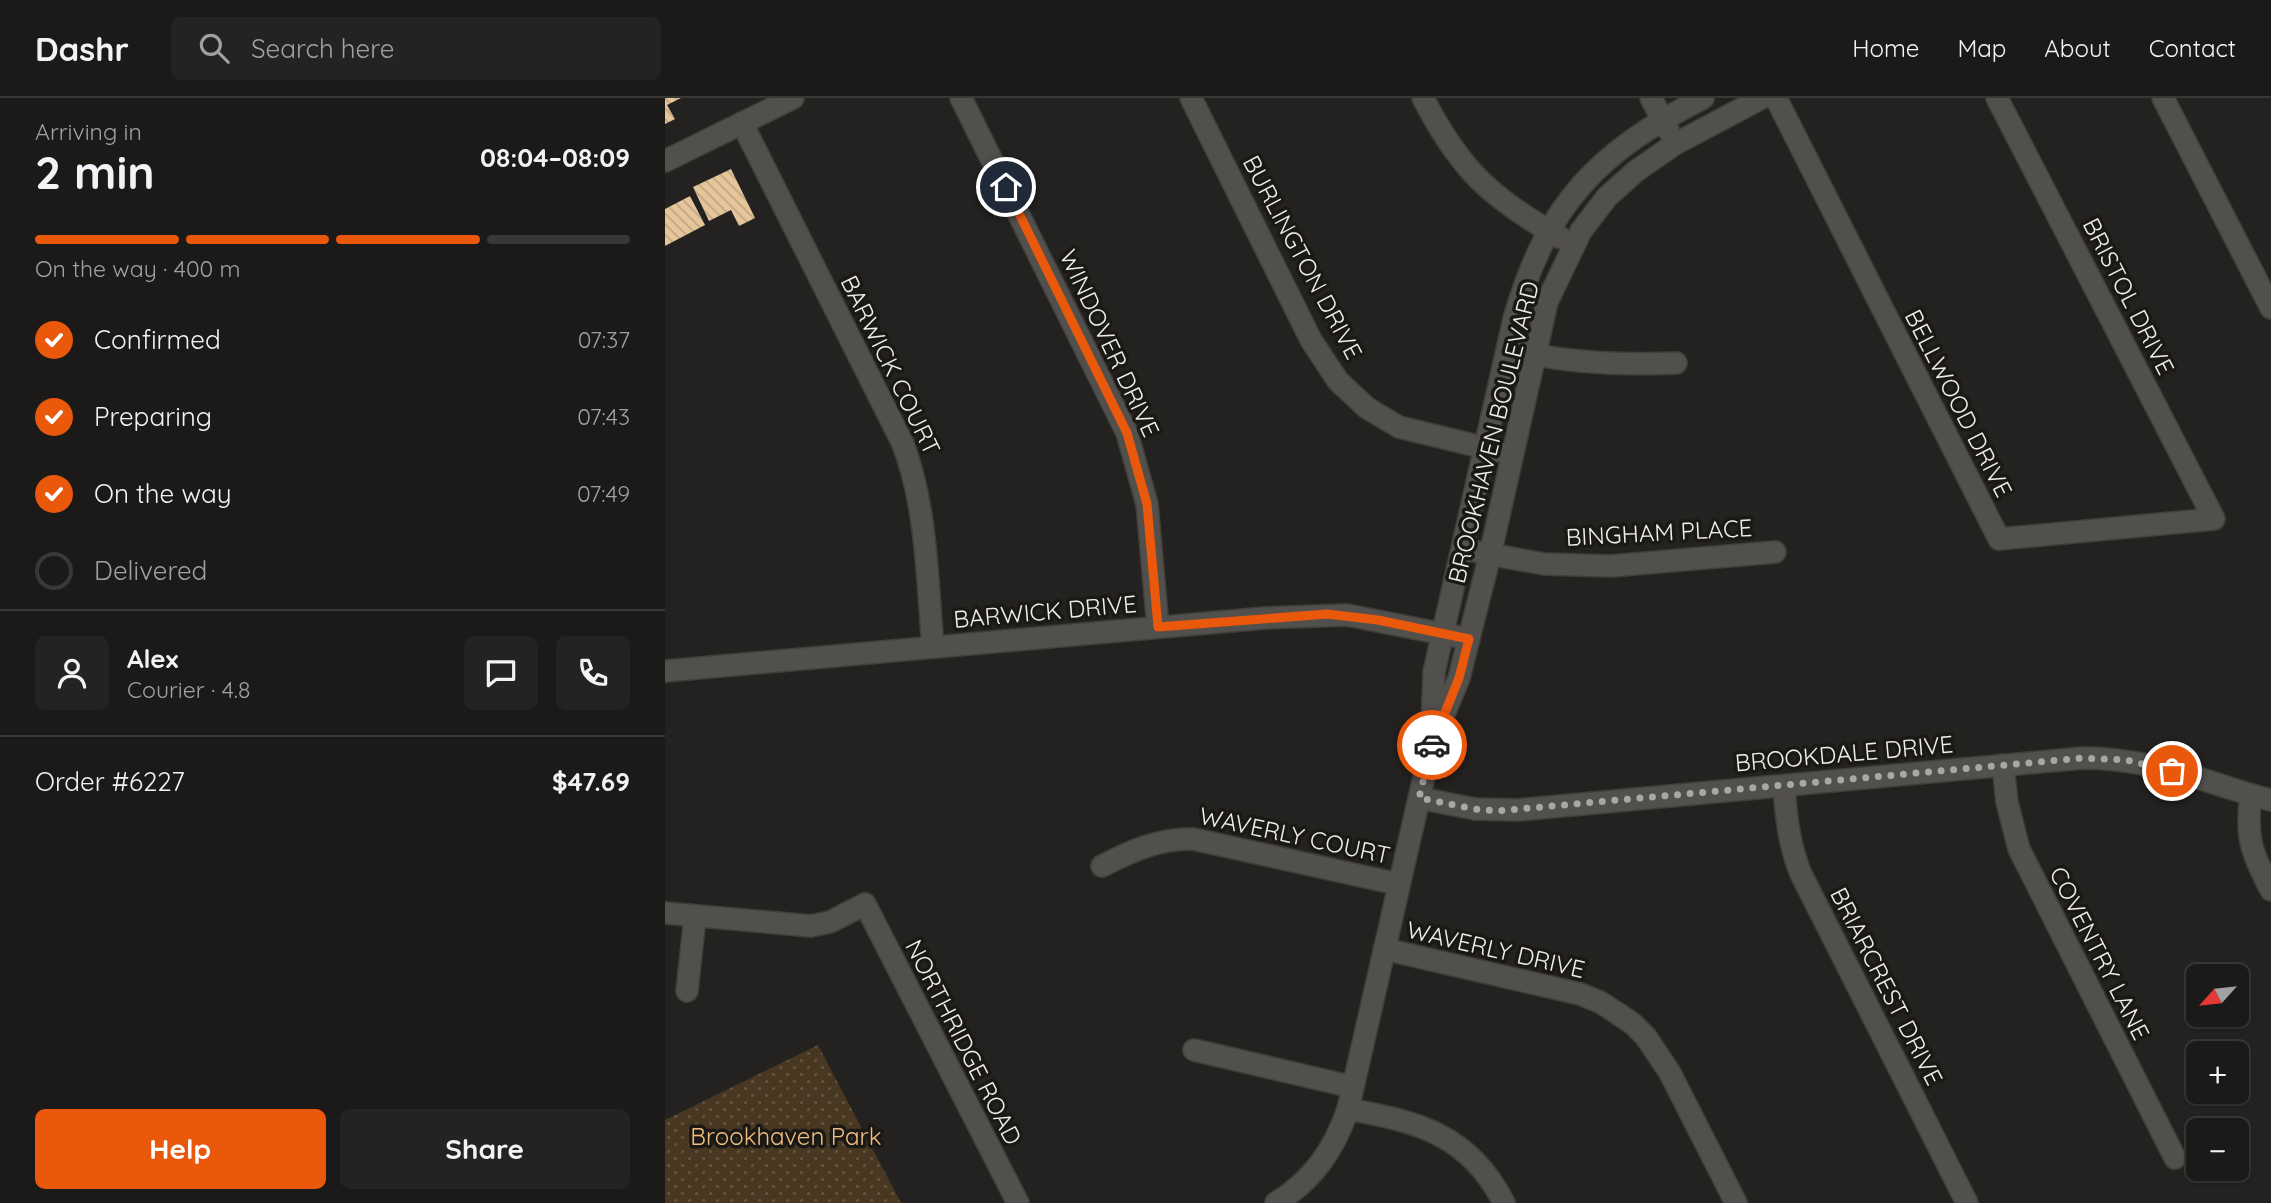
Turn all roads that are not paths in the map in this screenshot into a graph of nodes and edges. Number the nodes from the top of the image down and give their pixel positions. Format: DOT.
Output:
graph roads {
  1 [pos="793,98"];
  2 [pos="961,98"];
  3 [pos="1191,98"];
  4 [pos="1423,98"];
  5 [pos="1651,98"];
  6 [pos="1703,98"];
  7 [pos="1762,98"];
  8 [pos="1776,98"];
  9 [pos="1997,98"];
  10 [pos="2164,98"];
  11 [pos="1662,120"];
  12 [pos="742,123"];
  13 [pos="1675,144"];
  14 [pos="665,161"];
  15 [pos="1549,230"];
  16 [pos="1574,245"];
  17 [pos="2271,308"];
  18 [pos="1507,348"];
  19 [pos="1535,355"];
  20 [pos="1676,363"];
  21 [pos="1484,448"];
  22 [pos="1512,454"];
  23 [pos="2214,519"];
  24 [pos="1462,549"];
  25 [pos="1775,552"];
  26 [pos="1490,555"];
  27 [pos="1158,627"];
  28 [pos="1442,633"];
  29 [pos="1469,639"];
  30 [pos="933,647"];
  31 [pos="665,671"];
  32 [pos="1431,746"];
  33 [pos="2003,765"];
  34 [pos="1784,786"];
  35 [pos="1419,798"];
  36 [pos="2261,798"];
  37 [pos="1102,866"];
  38 [pos="1398,884"];
  39 [pos="2271,890"];
  40 [pos="665,913"];
  41 [pos="695,917"];
  42 [pos="1384,949"];
  43 [pos="687,991"];
  44 [pos="1194,1050"];
  45 [pos="1353,1087"];
  46 [pos="1348,1109"];
  47 [pos="2175,1158"];
  48 [pos="1017,1203"];
  49 [pos="1276,1203"];
  50 [pos="1504,1203"];
  51 [pos="1736,1203"];
  52 [pos="1967,1203"];
  1 -- 12 [label="street"];
  2 -- 27 [label="street, WINDOVER DRIVE"];
  3 -- 21 [label="street, BURLINGTON DRIVE"];
  4 -- 15 [label="street"];
  5 -- 11 [label="street"];
  6 -- 11 [label="street, BROOKHAVEN BOULEVARD"];
  7 -- 13 [label="street, BROOKHAVEN BOULEVARD"];
  8 -- 23 [label="street, BELLWOOD DRIVE"];
  9 -- 23 [label="street, BRISTOL DRIVE"];
  10 -- 17 [label="street"];
  11 -- 13 [label="street"];
  11 -- 15 [label="street, BROOKHAVEN BOULEVARD"];
  12 -- 14 [label="street"];
  12 -- 30 [label="street, BARWICK COURT"];
  13 -- 16 [label="street, BROOKHAVEN BOULEVARD"];
  15 -- 16 [label="street"];
  15 -- 18 [label="street, BROOKHAVEN BOULEVARD"];
  16 -- 19 [label="street, BROOKHAVEN BOULEVARD"];
  18 -- 19 [label="street"];
  18 -- 21 [label="street, BROOKHAVEN BOULEVARD"];
  19 -- 20 [label="street"];
  19 -- 22 [label="street, BROOKHAVEN BOULEVARD"];
  21 -- 22 [label="street, BURLINGTON DRIVE"];
  21 -- 24 [label="street, BROOKHAVEN BOULEVARD"];
  22 -- 26 [label="street, BROOKHAVEN BOULEVARD"];
  24 -- 26 [label="street, BINGHAM PLACE"];
  24 -- 28 [label="street, BROOKHAVEN BOULEVARD"];
  25 -- 26 [label="street, BINGHAM PLACE"];
  26 -- 29 [label="street, BROOKHAVEN BOULEVARD"];
  27 -- 28 [label="street, BARWICK DRIVE"];
  27 -- 30 [label="street, BARWICK DRIVE"];
  28 -- 29 [label="street, BARWICK DRIVE"];
  28 -- 32 [label="street, BROOKHAVEN BOULEVARD"];
  29 -- 32 [label="street, BROOKHAVEN BOULEVARD"];
  30 -- 31 [label="street, BARWICK DRIVE"];
  32 -- 35 [label="street, BROOKHAVEN BOULEVARD"];
  33 -- 34 [label="street, BROOKDALE DRIVE"];
  33 -- 36 [label="street, BROOKDALE DRIVE"];
  33 -- 47 [label="street, COVENTRY LANE"];
  34 -- 35 [label="street, BROOKDALE DRIVE"];
  34 -- 52 [label="street, BRIARCREST DRIVE"];
  35 -- 38 [label="street, BROOKHAVEN BOULEVARD"];
  36 -- 39 [label="street"];
  37 -- 38 [label="street, WAVERLY COURT"];
  38 -- 42 [label="street, BROOKHAVEN BOULEVARD"];
  40 -- 41 [label="street"];
  41 -- 43 [label="street"];
  41 -- 48 [label="street, NORTHRIDGE ROAD"];
  42 -- 45 [label="street, BROOKHAVEN BOULEVARD"];
  42 -- 51 [label="street, WAVERLY DRIVE"];
  44 -- 45 [label="street"];
  45 -- 46 [label="street, BROOKHAVEN BOULEVARD"];
  46 -- 49 [label="street, BROOKHAVEN BOULEVARD"];
  46 -- 50 [label="street"];
}
